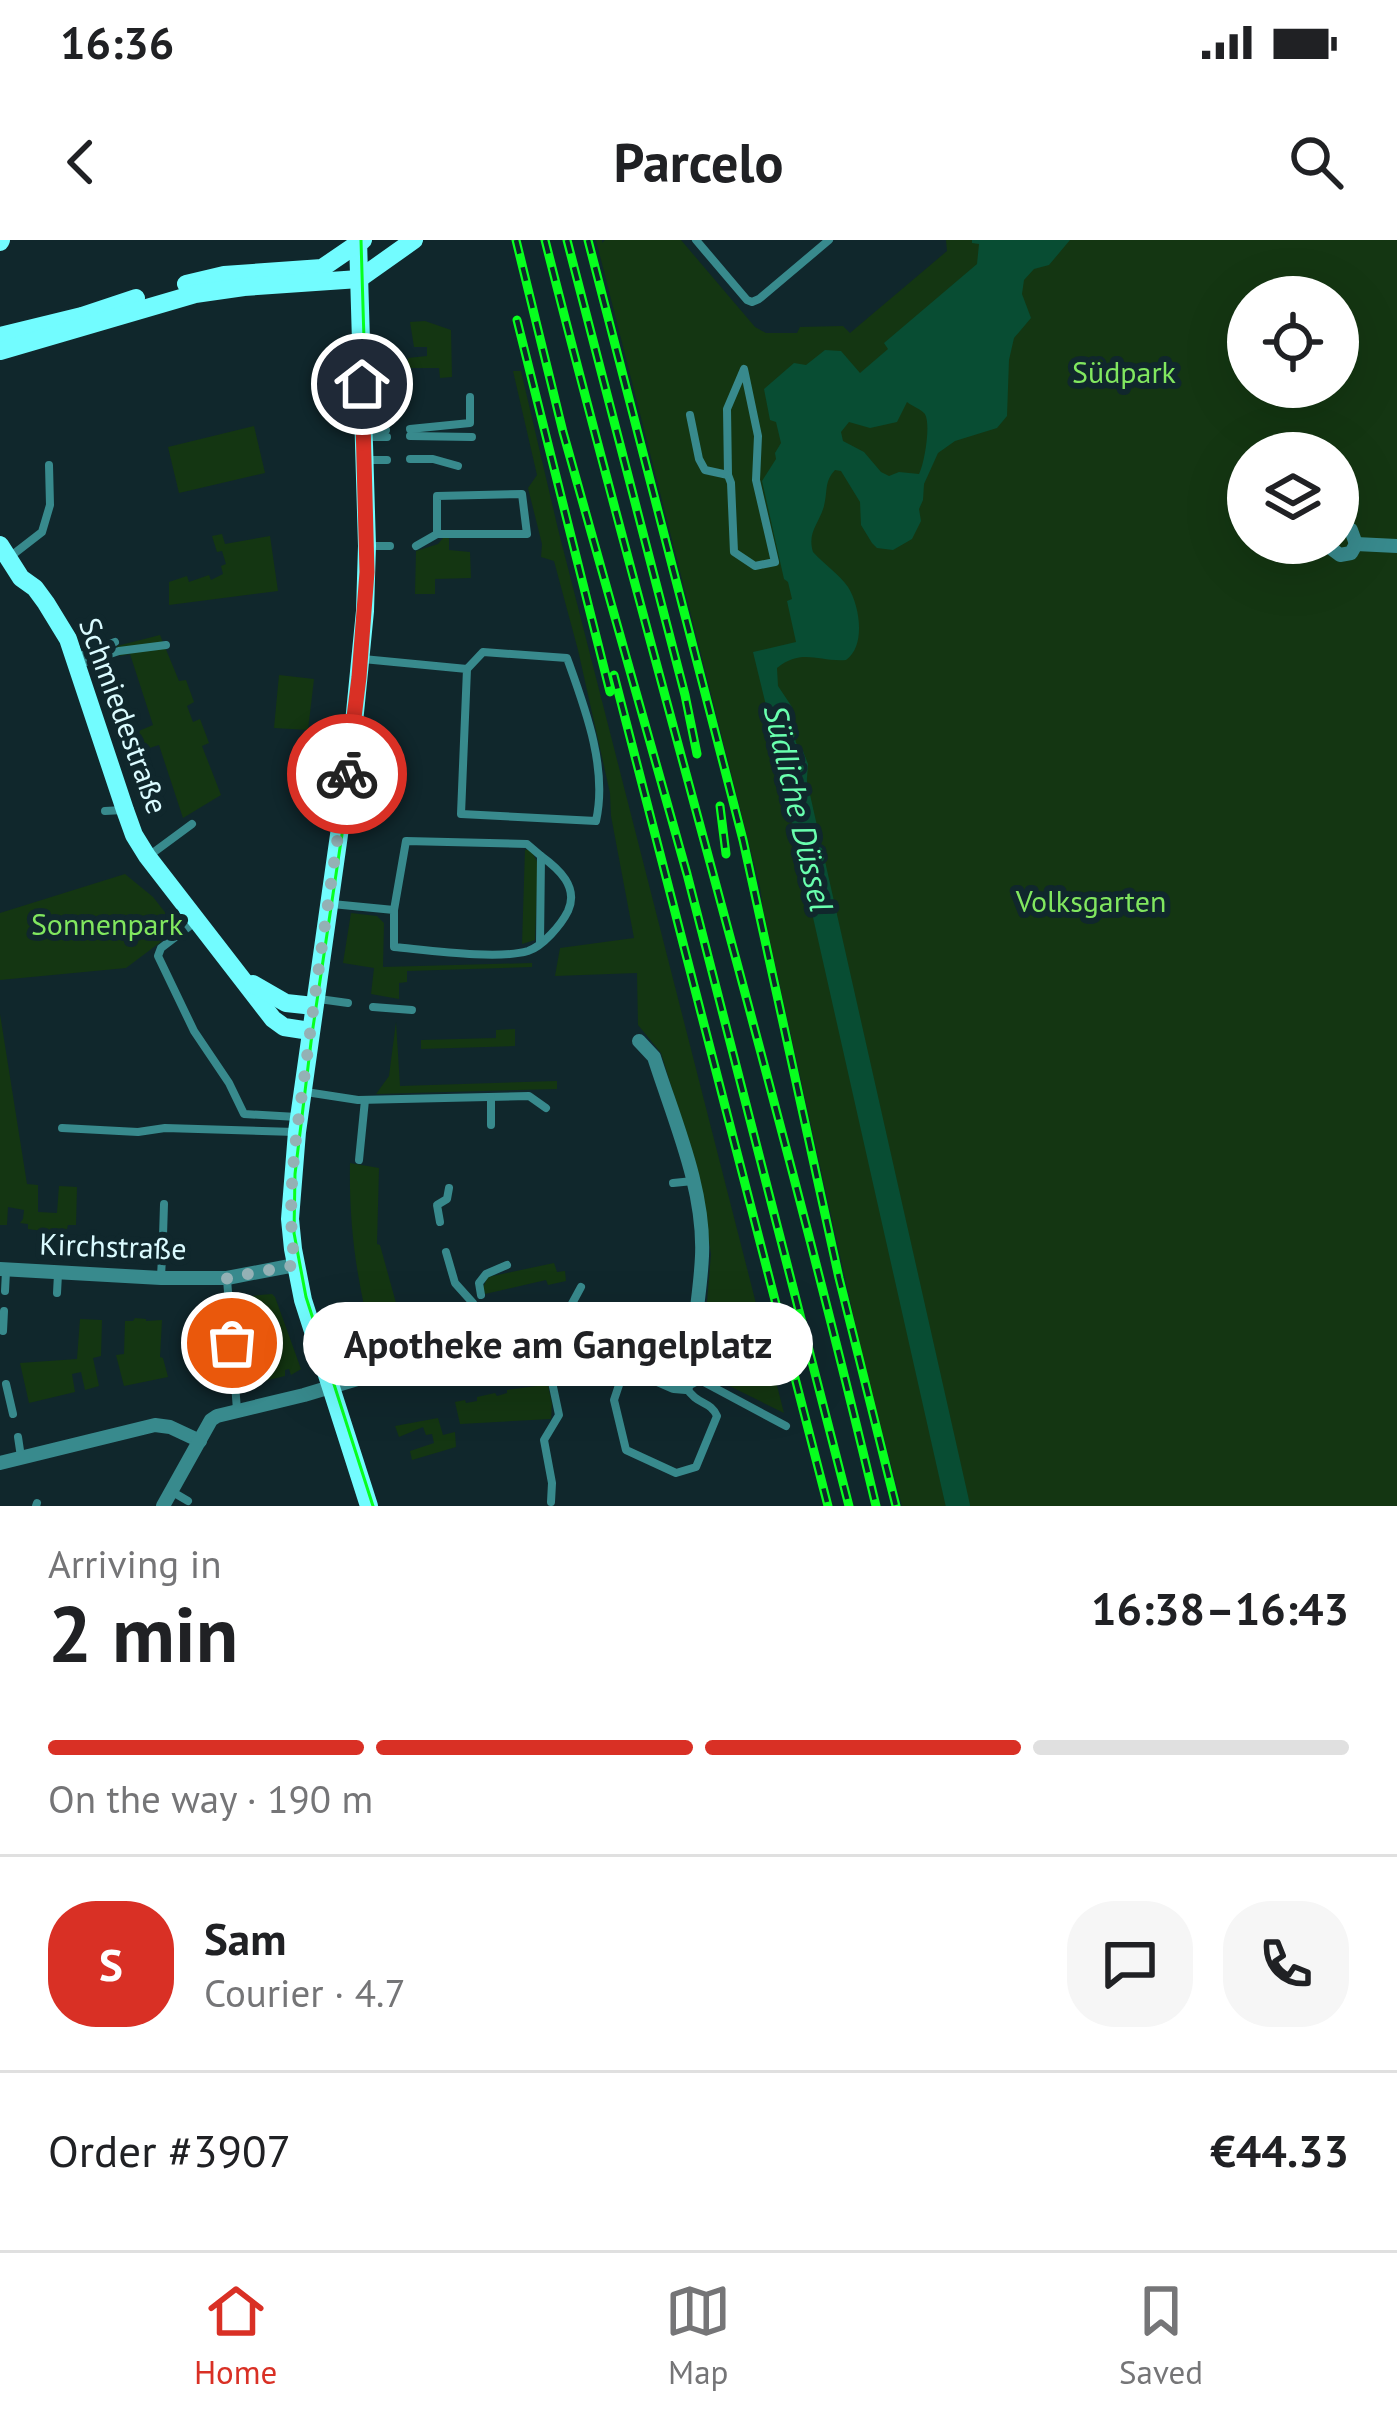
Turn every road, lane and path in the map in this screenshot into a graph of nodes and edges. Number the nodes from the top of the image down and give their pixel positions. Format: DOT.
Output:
graph roads {
  1 [pos="414,240"];
  2 [pos="696,240"];
  3 [pos="829,240"];
  4 [pos="360,241"];
  5 [pos="359,279"];
  6 [pos="0,336"];
  7 [pos="0,351"];
  8 [pos="470,397"];
  9 [pos="690,415"];
  10 [pos="387,433"];
  11 [pos="364,434"];
  12 [pos="472,437"];
  13 [pos="410,459"];
  14 [pos="365,460"];
  15 [pos="387,460"];
  16 [pos="49,465"];
  17 [pos="458,466"];
  18 [pos="728,475"];
  19 [pos="437,534"];
  20 [pos="1359,544"];
  21 [pos="367,546"];
  22 [pos="389,546"];
  23 [pos="416,546"];
  24 [pos="1397,546"];
  25 [pos="5,551"];
  26 [pos="116,642"];
  27 [pos="166,645"];
  28 [pos="361,659"];
  29 [pos="77,661"];
  30 [pos="467,669"];
  31 [pos="329,740"];
  32 [pos="352,743"];
  33 [pos="192,824"];
  34 [pos="147,856"];
  35 [pos="541,856"];
  36 [pos="329,904"];
  37 [pos="394,910"];
  38 [pos="196,921"];
  39 [pos="540,945"];
  40 [pos="244,978"];
  41 [pos="314,1002"];
  42 [pos="348,1003"];
  43 [pos="373,1007"];
  44 [pos="412,1010"];
  45 [pos="310,1031"];
  46 [pos="639,1041"];
  47 [pos="302,1091"];
  48 [pos="491,1097"];
  49 [pos="365,1100"];
  50 [pos="546,1108"];
  51 [pos="298,1125"];
  52 [pos="491,1125"];
  53 [pos="62,1128"];
  54 [pos="359,1160"];
  55 [pos="693,1180"];
  56 [pos="673,1184"];
  57 [pos="449,1188"];
  58 [pos="164,1204"];
  59 [pos="440,1222"];
  60 [pos="163,1236"];
  61 [pos="446,1252"];
  62 [pos="162,1258"];
  63 [pos="295,1265"];
  64 [pos="507,1265"];
  65 [pos="3,1269"];
  66 [pos="58,1272"];
  67 [pos="160,1278"];
  68 [pos="227,1278"];
  69 [pos="581,1288"];
  70 [pos="5,1291"];
  71 [pos="57,1293"];
  72 [pos="4,1311"];
  73 [pos="483,1326"];
  74 [pos="3,1331"];
  75 [pos="548,1336"];
  76 [pos="488,1350"];
  77 [pos="547,1358"];
  78 [pos="626,1366"];
  79 [pos="552,1382"];
  80 [pos="6,1384"];
  81 [pos="332,1387"];
  82 [pos="686,1387"];
  83 [pos="237,1410"];
  84 [pos="13,1414"];
  85 [pos="786,1426"];
  86 [pos="18,1437"];
  87 [pos="200,1441"];
  88 [pos="24,1458"];
  89 [pos="0,1463"];
  90 [pos="30,1474"];
  91 [pos="171,1491"];
  92 [pos="188,1501"];
  93 [pos="551,1502"];
  94 [pos="163,1506"];
  95 [pos="369,1506"];
  1 -- 5 [label="main road"];
  2 -- 3 [label="lane"];
  4 -- 5 [label="main road"];
  4 -- 6 [label="main road"];
  5 -- 7 [label="main road"];
  5 -- 11 [label="main road"];
  8 -- 12 [label="lane"];
  9 -- 18 [label="lane"];
  10 -- 11 [label="lane"];
  11 -- 14 [label="main road"];
  13 -- 17 [label="lane"];
  14 -- 15 [label="lane"];
  14 -- 21 [label="main road"];
  16 -- 25 [label="lane"];
  18 -- 18 [label="lane"];
  19 -- 19 [label="lane"];
  19 -- 23 [label="lane"];
  20 -- 24 [label="street"];
  21 -- 22 [label="lane"];
  21 -- 28 [label="main road"];
  25 -- 29 [label="main road, Schmiedestraße"];
  26 -- 29 [label="lane"];
  27 -- 29 [label="lane"];
  28 -- 30 [label="lane"];
  28 -- 32 [label="main road"];
  29 -- 34 [label="main road, Schmiedestraße"];
  30 -- 30 [label="lane"];
  31 -- 32 [label="lane"];
  32 -- 36 [label="main road"];
  33 -- 34 [label="lane"];
  34 -- 38 [label="main road, Schmiedestraße"];
  35 -- 37 [label="lane"];
  35 -- 39 [label="lane"];
  35 -- 39 [label="lane"];
  36 -- 37 [label="lane"];
  36 -- 41 [label="main road"];
  37 -- 39 [label="lane"];
  38 -- 40 [label="main road, Schmiedestraße"];
  38 -- 51 [label="lane"];
  40 -- 41 [label="main road, Schmiedestraße"];
  40 -- 45 [label="main road, Schmiedestraße"];
  41 -- 42 [label="lane"];
  41 -- 45 [label="main road"];
  43 -- 44 [label="lane"];
  45 -- 47 [label="main road"];
  46 -- 55 [label="street"];
  47 -- 49 [label="lane"];
  47 -- 51 [label="main road"];
  48 -- 49 [label="lane"];
  48 -- 50 [label="lane"];
  48 -- 52 [label="lane"];
  49 -- 54 [label="lane"];
  51 -- 53 [label="lane"];
  51 -- 63 [label="main road"];
  55 -- 56 [label="lane"];
  55 -- 82 [label="street"];
  57 -- 59 [label="lane"];
  58 -- 60 [label="lane"];
  61 -- 64 [label="lane"];
  62 -- 67 [label="lane"];
  63 -- 68 [label="street, Kirchstraße"];
  63 -- 81 [label="main road"];
  65 -- 66 [label="street, Kirchstraße"];
  65 -- 70 [label="lane"];
  66 -- 67 [label="street, Kirchstraße"];
  66 -- 71 [label="lane"];
  67 -- 68 [label="street, Kirchstraße"];
  68 -- 83 [label="lane"];
  69 -- 75 [label="lane"];
  72 -- 74 [label="lane"];
  73 -- 76 [label="lane"];
  75 -- 76 [label="street"];
  75 -- 77 [label="lane"];
  75 -- 78 [label="street"];
  76 -- 81 [label="street"];
  78 -- 82 [label="street"];
  78 -- 82 [label="lane"];
  79 -- 93 [label="lane"];
  80 -- 84 [label="lane"];
  81 -- 83 [label="street"];
  81 -- 95 [label="main road"];
  82 -- 85 [label="lane"];
  83 -- 87 [label="street"];
  86 -- 88 [label="lane"];
  87 -- 88 [label="street"];
  87 -- 91 [label="street"];
  88 -- 89 [label="street"];
  88 -- 90 [label="lane"];
  91 -- 92 [label="lane"];
  91 -- 94 [label="street"];
}
